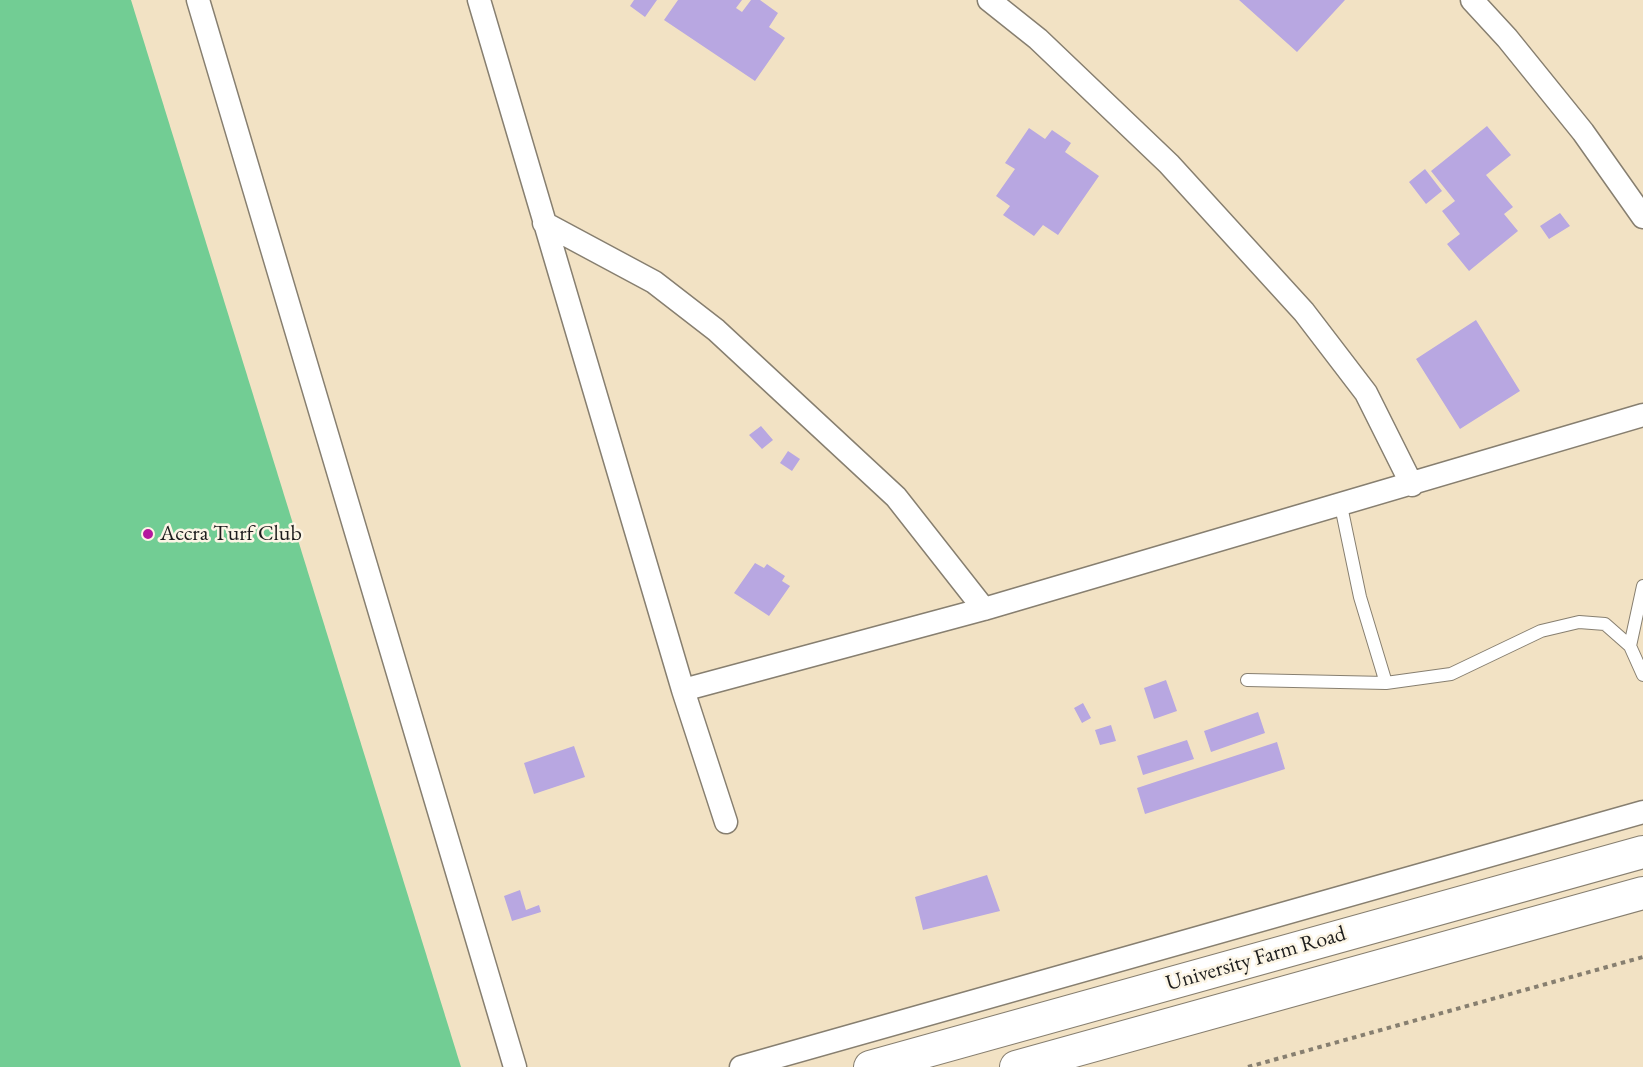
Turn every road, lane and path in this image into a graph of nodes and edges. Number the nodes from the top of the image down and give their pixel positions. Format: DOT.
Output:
graph roads {
  1 [pos="198,0"];
  2 [pos="479,0"];
  3 [pos="988,0"];
  4 [pos="1472,0"];
  5 [pos="1643,217"];
  6 [pos="544,224"];
  7 [pos="1643,415"];
  8 [pos="1412,485"];
  9 [pos="1341,506"];
  10 [pos="1643,586"];
  11 [pos="984,609"];
  12 [pos="1630,646"];
  13 [pos="1643,675"];
  14 [pos="1247,680"];
  15 [pos="1386,683"];
  16 [pos="683,690"];
  17 [pos="1643,812"];
  18 [pos="726,822"];
  19 [pos="1643,852"];
  20 [pos="1643,893"];
  21 [pos="1643,957"];
  22 [pos="515,1067"];
  23 [pos="741,1067"];
  24 [pos="870,1067"];
  25 [pos="1016,1067"];
  26 [pos="1248,1067"];
  1 -- 22 [label="street"];
  2 -- 6 [label="street"];
  3 -- 8 [label="street"];
  4 -- 5 [label="street"];
  6 -- 11 [label="street"];
  6 -- 16 [label="street"];
  7 -- 8 [label="street"];
  8 -- 9 [label="street"];
  9 -- 11 [label="street"];
  9 -- 15 [label="lane"];
  10 -- 12 [label="lane"];
  11 -- 16 [label="street"];
  12 -- 13 [label="lane"];
  12 -- 15 [label="lane"];
  14 -- 15 [label="lane"];
  16 -- 18 [label="street"];
  17 -- 23 [label="street"];
  19 -- 24 [label="street, University Farm Road"];
  20 -- 25 [label="street, University Farm Road"];
  21 -- 26 [label="path"];
}
